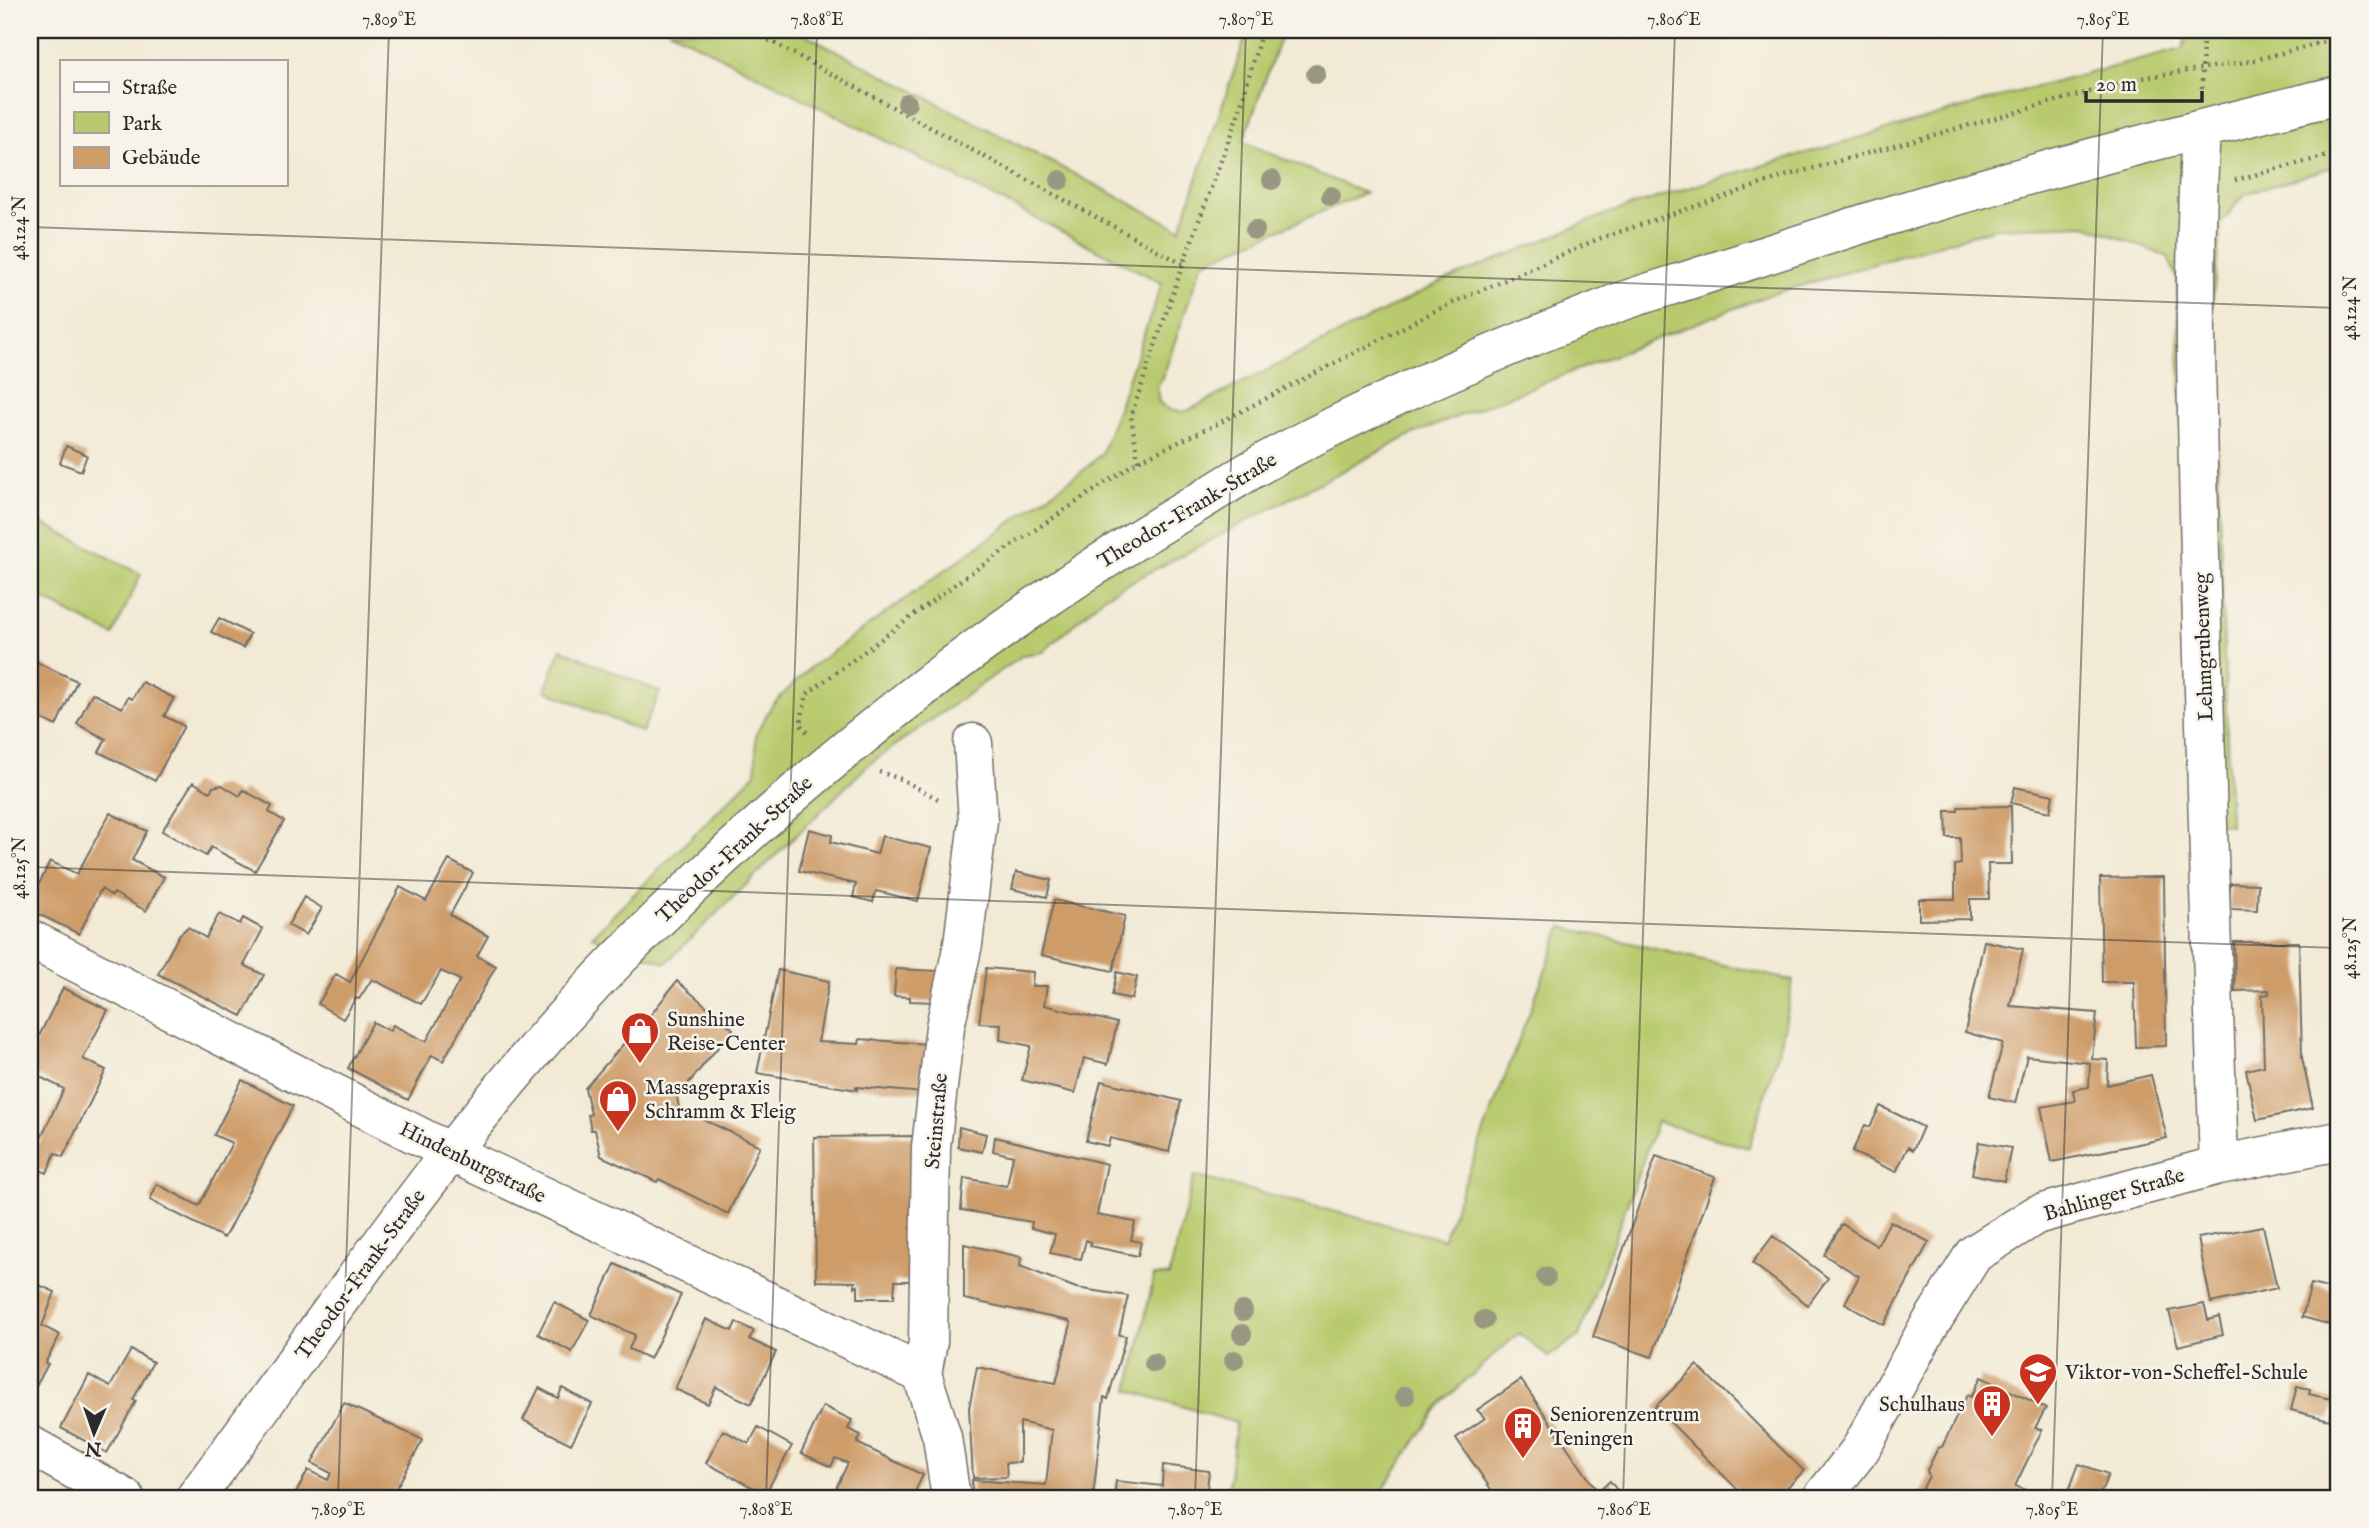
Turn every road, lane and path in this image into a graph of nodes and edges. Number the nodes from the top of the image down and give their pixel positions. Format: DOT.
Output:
graph roads {
  1 [pos="750,30"];
  2 [pos="1262,30"];
  3 [pos="2203,30"];
  4 [pos="2339,95"];
  5 [pos="2201,130"];
  6 [pos="2339,153"];
  7 [pos="2197,190"];
  8 [pos="1183,264"];
  9 [pos="1138,461"];
  10 [pos="972,743"];
  11 [pos="832,758"];
  12 [pos="978,821"];
  13 [pos="30,939"];
  14 [pos="2339,1141"];
  15 [pos="452,1153"];
  16 [pos="2220,1165"];
  17 [pos="922,1374"];
  18 [pos="30,1445"];
  19 [pos="125,1498"];
  20 [pos="195,1498"];
  21 [pos="951,1498"];
  22 [pos="1822,1498"];
  1 -- 8 [label="path"];
  2 -- 8 [label="path"];
  3 -- 5 [label="path"];
  4 -- 5 [label="main road, Theodor-Frank-Straße"];
  5 -- 7 [label="main road, Lehmgrubenweg"];
  5 -- 11 [label="main road, Theodor-Frank-Straße"];
  6 -- 7 [label="path"];
  7 -- 16 [label="main road, Lehmgrubenweg"];
  8 -- 9 [label="path"];
  10 -- 12 [label="main road, Steinstraße"];
  11 -- 12 [label="path"];
  11 -- 15 [label="main road, Theodor-Frank-Straße"];
  12 -- 17 [label="main road, Steinstraße"];
  13 -- 15 [label="main road, Hindenburgstraße"];
  14 -- 16 [label="main road, Bahlinger Straße"];
  15 -- 17 [label="main road, Hindenburgstraße"];
  15 -- 20 [label="main road, Theodor-Frank-Straße"];
  16 -- 22 [label="main road, Bahlinger Straße"];
  17 -- 21 [label="main road, Steinstraße"];
  18 -- 19 [label="main road"];
}
